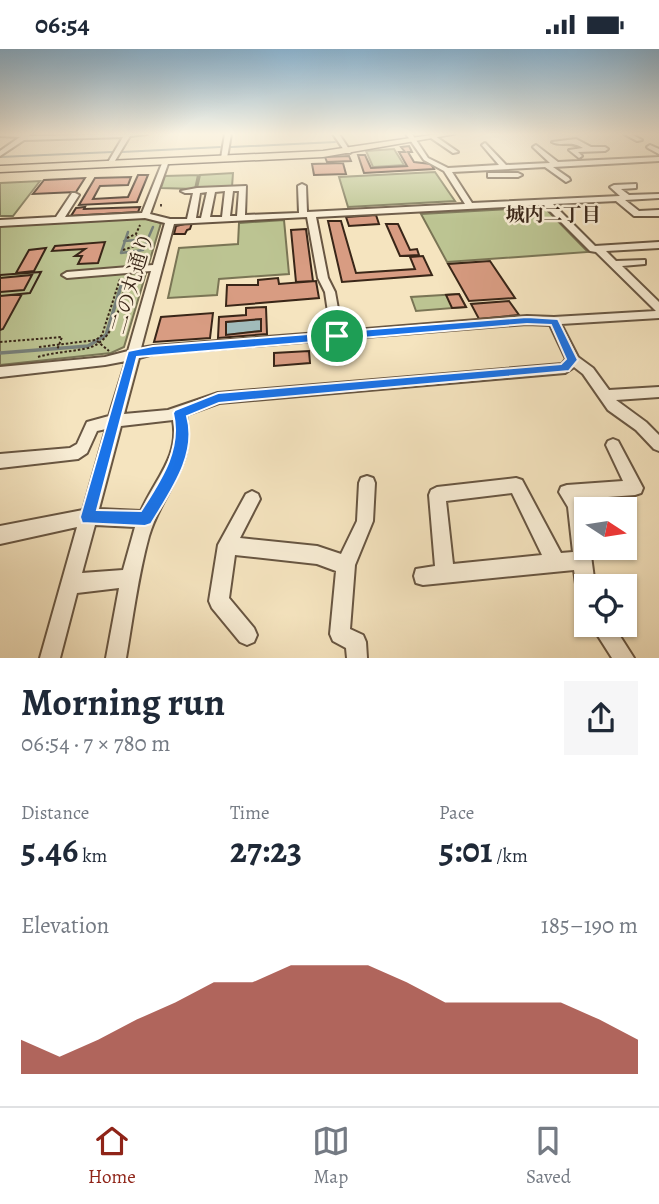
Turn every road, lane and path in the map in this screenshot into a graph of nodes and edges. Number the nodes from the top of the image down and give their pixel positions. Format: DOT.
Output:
graph roads {
  1 [pos="139,162"];
  2 [pos="165,162"];
  3 [pos="431,162"];
  4 [pos="500,162"];
  5 [pos="589,162"];
  6 [pos="110,164"];
  7 [pos="556,164"];
  8 [pos="547,165"];
  9 [pos="504,167"];
  10 [pos="0,169"];
  11 [pos="450,174"];
  12 [pos="518,175"];
  13 [pos="566,180"];
  14 [pos="302,186"];
  15 [pos="633,186"];
  16 [pos="229,189"];
  17 [pos="198,190"];
  18 [pos="211,190"];
  19 [pos="185,191"];
  20 [pos="75,195"];
  21 [pos="659,196"];
  22 [pos="643,197"];
  23 [pos="622,198"];
  24 [pos="546,202"];
  25 [pos="470,206"];
  26 [pos="659,211"];
  27 [pos="307,215"];
  28 [pos="241,218"];
  29 [pos="143,219"];
  30 [pos="226,219"];
  31 [pos="59,220"];
  32 [pos="205,220"];
  33 [pos="191,221"];
  34 [pos="170,222"];
  35 [pos="0,223"];
  36 [pos="134,236"];
  37 [pos="127,238"];
  38 [pos="659,245"];
  39 [pos="136,247"];
  40 [pos="598,249"];
  41 [pos="123,250"];
  42 [pos="139,250"];
  43 [pos="642,262"];
  44 [pos="614,264"];
  45 [pos="157,268"];
  46 [pos="67,275"];
  47 [pos="659,308"];
  48 [pos="659,314"];
  49 [pos="554,321"];
  50 [pos="337,336"];
  51 [pos="96,340"];
  52 [pos="0,342"];
  53 [pos="100,344"];
  54 [pos="59,345"];
  55 [pos="39,347"];
  56 [pos="111,353"];
  57 [pos="132,354"];
  58 [pos="573,360"];
  59 [pos="0,372"];
  60 [pos="659,392"];
  61 [pos="606,395"];
  62 [pos="179,413"];
  63 [pos="115,421"];
  64 [pos="613,445"];
  65 [pos="659,445"];
  66 [pos="0,461"];
  67 [pos="367,483"];
  68 [pos="252,499"];
  69 [pos="574,502"];
  70 [pos="87,517"];
  71 [pos="145,519"];
  72 [pos="0,535"];
  73 [pos="227,545"];
  74 [pos="582,560"];
  75 [pos="556,562"];
  76 [pos="346,565"];
  77 [pos="445,574"];
  78 [pos="584,574"];
  79 [pos="423,576"];
  80 [pos="131,578"];
  81 [pos="70,584"];
  82 [pos="247,635"];
  83 [pos="609,637"];
  84 [pos="50,658"];
  85 [pos="116,658"];
  86 [pos="357,658"];
  87 [pos="624,658"];
  1 -- 6 [label="main road"];
  2 -- 29 [label="street"];
  3 -- 11 [label="street"];
  4 -- 9 [label="street"];
  5 -- 7 [label="street"];
  6 -- 10 [label="main road"];
  7 -- 8 [label="street"];
  8 -- 9 [label="street"];
  8 -- 13 [label="street"];
  9 -- 11 [label="street"];
  11 -- 12 [label="street"];
  11 -- 25 [label="street"];
  14 -- 27 [label="street"];
  15 -- 23 [label="street"];
  16 -- 18 [label="street"];
  16 -- 28 [label="street"];
  16 -- 30 [label="street"];
  17 -- 18 [label="street"];
  17 -- 19 [label="street"];
  17 -- 33 [label="street"];
  18 -- 32 [label="street"];
  20 -- 31 [label="street"];
  21 -- 22 [label="street"];
  22 -- 23 [label="street"];
  22 -- 26 [label="street"];
  23 -- 24 [label="street"];
  23 -- 26 [label="street"];
  24 -- 25 [label="street"];
  24 -- 40 [label="street"];
  25 -- 27 [label="street"];
  27 -- 28 [label="street"];
  27 -- 50 [label="street"];
  28 -- 30 [label="street"];
  29 -- 31 [label="street"];
  29 -- 34 [label="street"];
  29 -- 36 [label="path"];
  30 -- 32 [label="street"];
  31 -- 35 [label="street"];
  32 -- 33 [label="street"];
  33 -- 34 [label="street"];
  34 -- 45 [label="street, 二の丸通り"];
  36 -- 37 [label="path"];
  36 -- 39 [label="path"];
  38 -- 40 [label="street"];
  39 -- 41 [label="path"];
  39 -- 42 [label="path"];
  40 -- 44 [label="street"];
  43 -- 44 [label="street"];
  44 -- 47 [label="street"];
  45 -- 46 [label="street"];
  45 -- 57 [label="street, 二の丸通り"];
  48 -- 49 [label="street"];
  49 -- 50 [label="street"];
  49 -- 58 [label="street"];
  50 -- 57 [label="street"];
  51 -- 53 [label="path"];
  51 -- 53 [label="path"];
  51 -- 54 [label="path"];
  52 -- 54 [label="path"];
  53 -- 54 [label="path"];
  53 -- 56 [label="path"];
  54 -- 55 [label="path"];
  57 -- 59 [label="street"];
  57 -- 63 [label="street, 二の丸通り"];
  58 -- 61 [label="street"];
  58 -- 62 [label="street"];
  60 -- 61 [label="street"];
  61 -- 65 [label="street"];
  62 -- 63 [label="street"];
  62 -- 71 [label="street"];
  63 -- 66 [label="street"];
  63 -- 70 [label="street, 二の丸通り"];
  64 -- 69 [label="street"];
  67 -- 76 [label="street"];
  68 -- 73 [label="street"];
  70 -- 71 [label="street"];
  70 -- 72 [label="street"];
  70 -- 81 [label="street, 二の丸通り"];
  71 -- 80 [label="street"];
  73 -- 76 [label="street"];
  73 -- 82 [label="street"];
  74 -- 75 [label="street"];
  74 -- 78 [label="street"];
  75 -- 77 [label="street"];
  75 -- 77 [label="street"];
  76 -- 86 [label="street"];
  77 -- 79 [label="street"];
  80 -- 81 [label="street"];
  80 -- 85 [label="street"];
  81 -- 84 [label="street, 二の丸通り"];
  83 -- 87 [label="street"];
}
